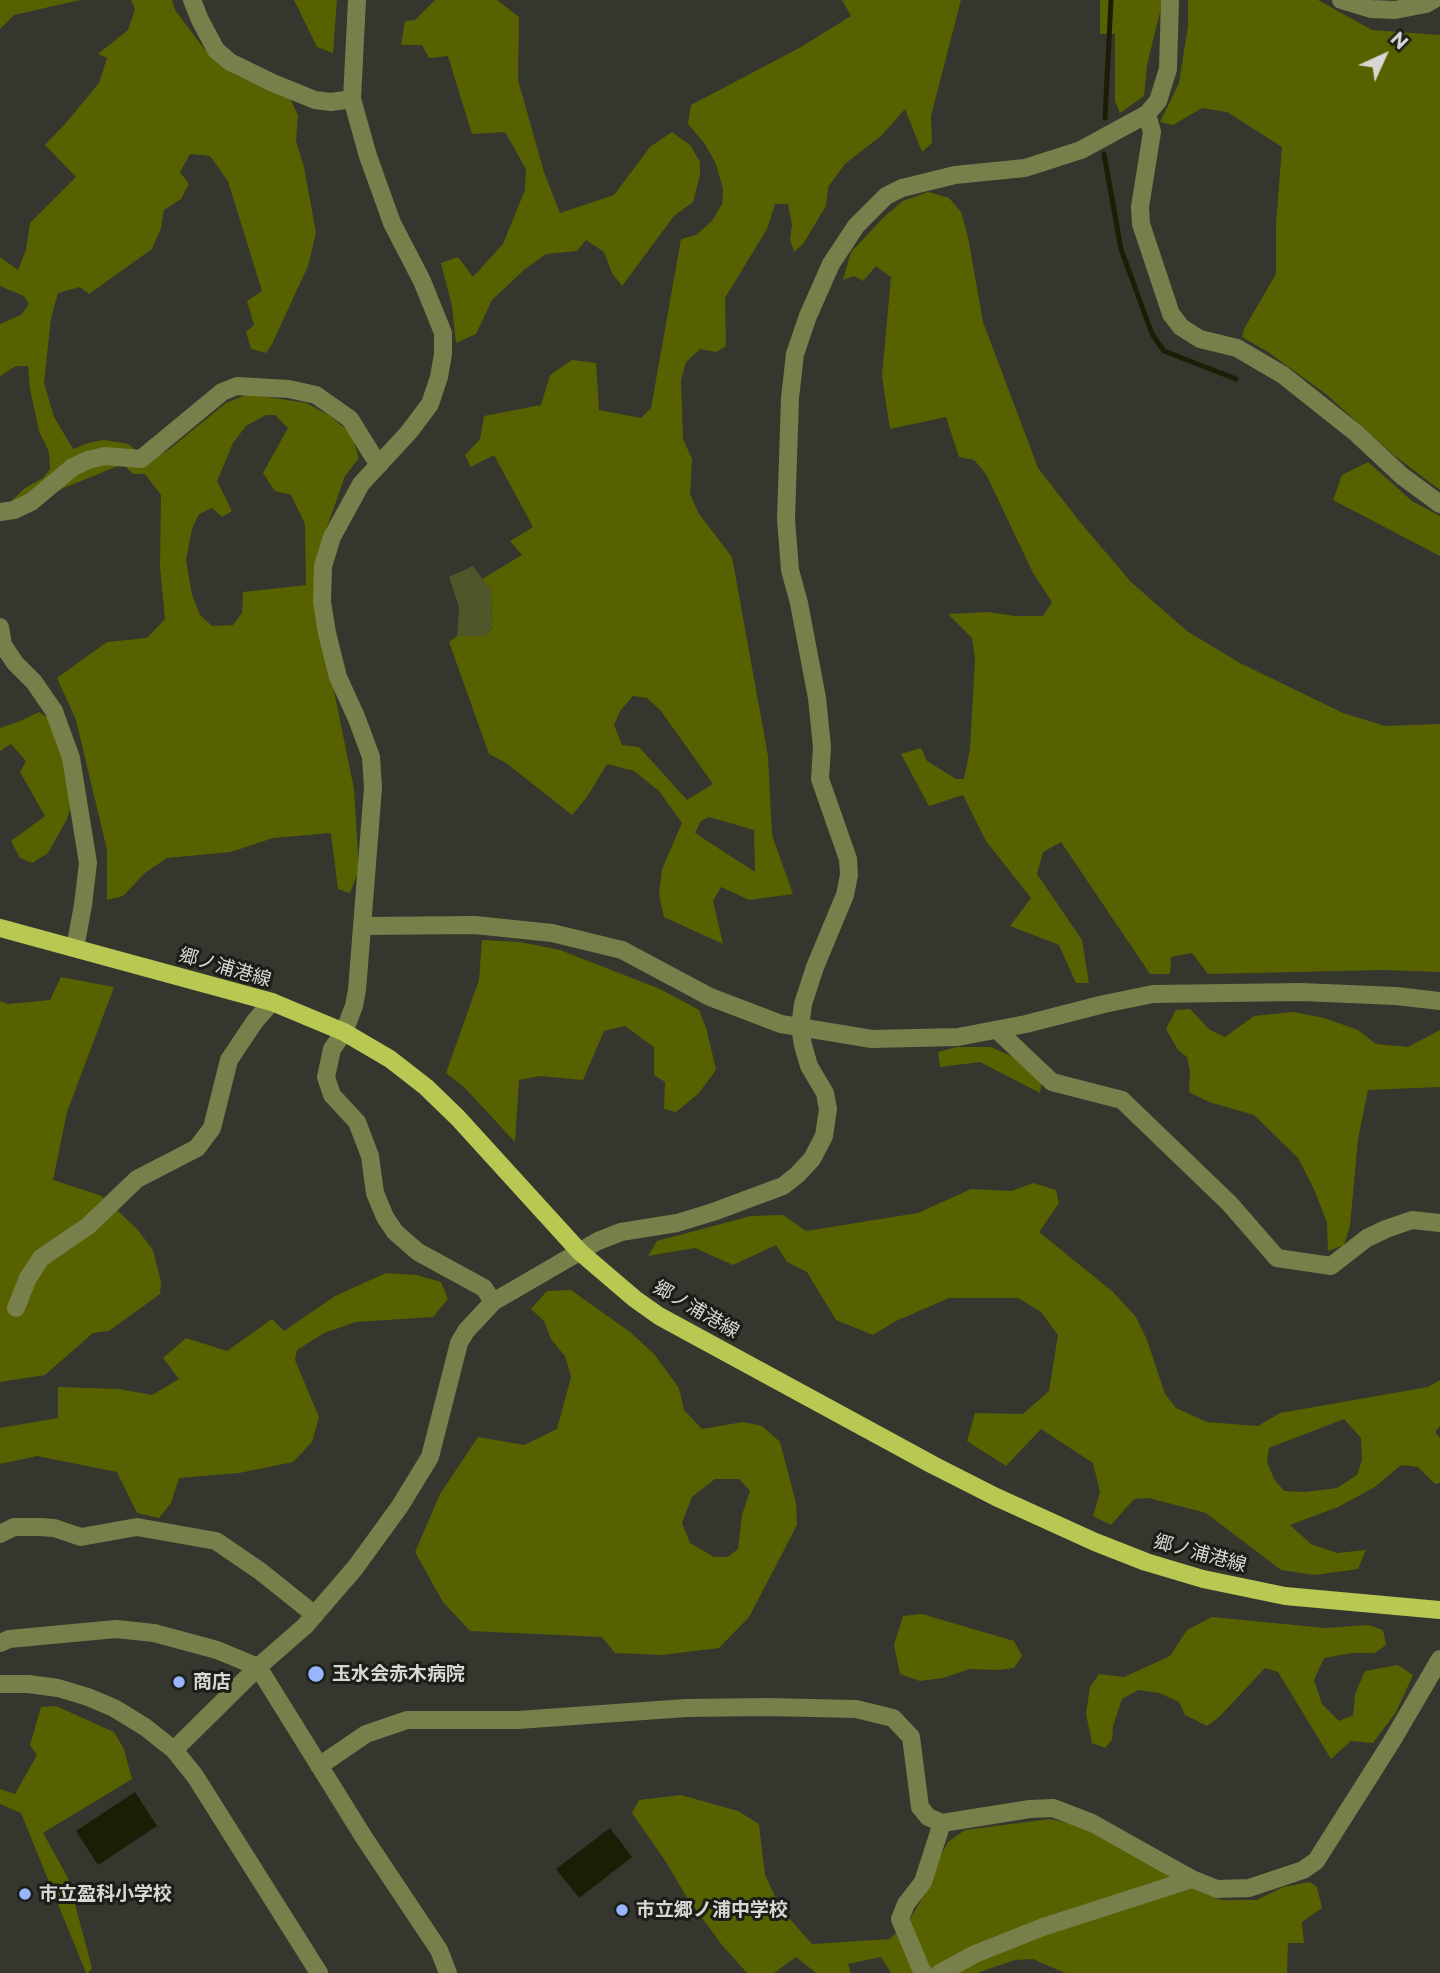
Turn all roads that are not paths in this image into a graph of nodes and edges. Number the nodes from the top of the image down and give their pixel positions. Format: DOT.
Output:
graph roads {
  1 [pos="192,0"];
  2 [pos="357,0"];
  3 [pos="1170,0"];
  4 [pos="1341,0"];
  5 [pos="1433,0"];
  6 [pos="352,99"];
  7 [pos="1147,114"];
  8 [pos="380,464"];
  9 [pos="1440,504"];
  10 [pos="0,512"];
  11 [pos="1,639"];
  12 [pos="363,926"];
  13 [pos="0,928"];
  14 [pos="75,948"];
  15 [pos="1440,1001"];
  16 [pos="272,1002"];
  17 [pos="800,1027"];
  18 [pos="997,1030"];
  19 [pos="344,1032"];
  20 [pos="1440,1223"];
  21 [pos="580,1252"];
  22 [pos="494,1302"];
  23 [pos="16,1308"];
  24 [pos="0,1534"];
  25 [pos="1440,1610"];
  26 [pos="315,1615"];
  27 [pos="0,1643"];
  28 [pos="1440,1659"];
  29 [pos="258,1667"];
  30 [pos="0,1684"];
  31 [pos="174,1750"];
  32 [pos="319,1766"];
  33 [pos="942,1823"];
  34 [pos="1192,1879"];
  35 [pos="319,1973"];
  36 [pos="448,1973"];
  37 [pos="924,1973"];
  38 [pos="940,1973"];
  1 -- 6 [label="street"];
  2 -- 6 [label="street"];
  3 -- 7 [label="street"];
  4 -- 5 [label="street"];
  6 -- 8 [label="street"];
  7 -- 9 [label="street"];
  7 -- 17 [label="street"];
  8 -- 10 [label="street"];
  8 -- 12 [label="street"];
  11 -- 14 [label="street"];
  12 -- 17 [label="street"];
  12 -- 19 [label="street"];
  13 -- 14 [label="main road, 郷ノ浦港線"];
  14 -- 16 [label="main road, 郷ノ浦港線"];
  15 -- 18 [label="street"];
  16 -- 19 [label="main road, 郷ノ浦港線"];
  16 -- 23 [label="street"];
  17 -- 18 [label="street"];
  17 -- 21 [label="street"];
  18 -- 20 [label="street"];
  19 -- 21 [label="main road, 郷ノ浦港線"];
  19 -- 22 [label="street"];
  21 -- 22 [label="street"];
  21 -- 25 [label="main road, 郷ノ浦港線"];
  22 -- 26 [label="street"];
  24 -- 26 [label="street"];
  26 -- 29 [label="street"];
  27 -- 29 [label="street"];
  28 -- 34 [label="street"];
  29 -- 31 [label="street"];
  29 -- 32 [label="street"];
  30 -- 31 [label="street"];
  31 -- 35 [label="street"];
  32 -- 33 [label="street"];
  32 -- 36 [label="street"];
  33 -- 34 [label="street"];
  33 -- 37 [label="street"];
  34 -- 38 [label="street"];
}
